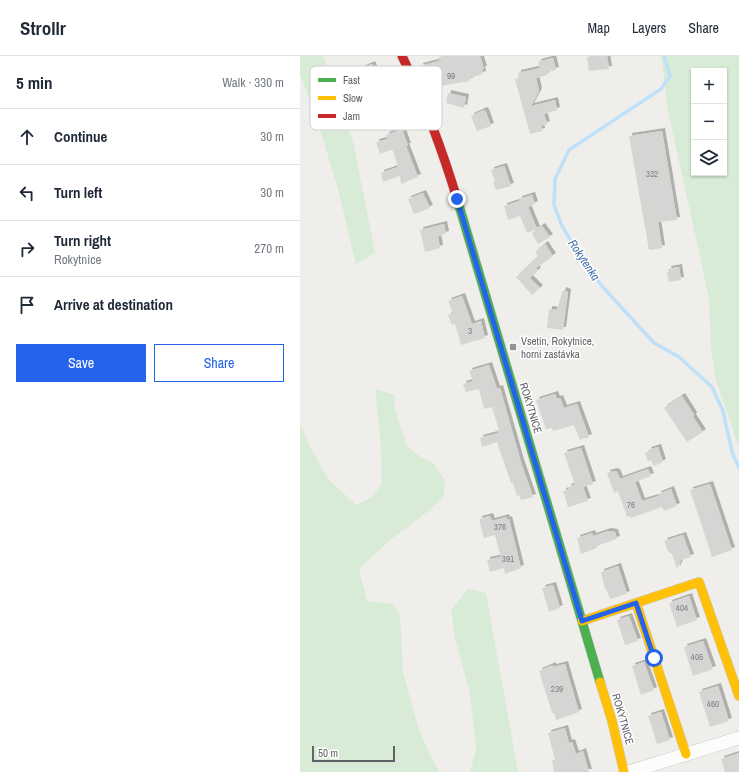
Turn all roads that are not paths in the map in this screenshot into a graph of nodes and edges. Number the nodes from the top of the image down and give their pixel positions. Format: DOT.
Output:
graph roads {
  1 [pos="402,56"];
  2 [pos="407,66"];
  3 [pos="434,130"];
  4 [pos="636,603"];
  5 [pos="582,621"];
  6 [pos="739,696"];
  7 [pos="739,738"];
  8 [pos="686,754"];
  9 [pos="624,772"];
  10 [pos="629,772"];
  1 -- 2 [label="main road, ROKYTNICE"];
  3 -- 5 [label="main road, ROKYTNICE"];
  4 -- 5 [label="main road"];
  4 -- 6 [label="main road"];
  4 -- 8 [label="main road"];
  5 -- 9 [label="main road, ROKYTNICE"];
  7 -- 8 [label="street"];
  8 -- 10 [label="street"];
}
